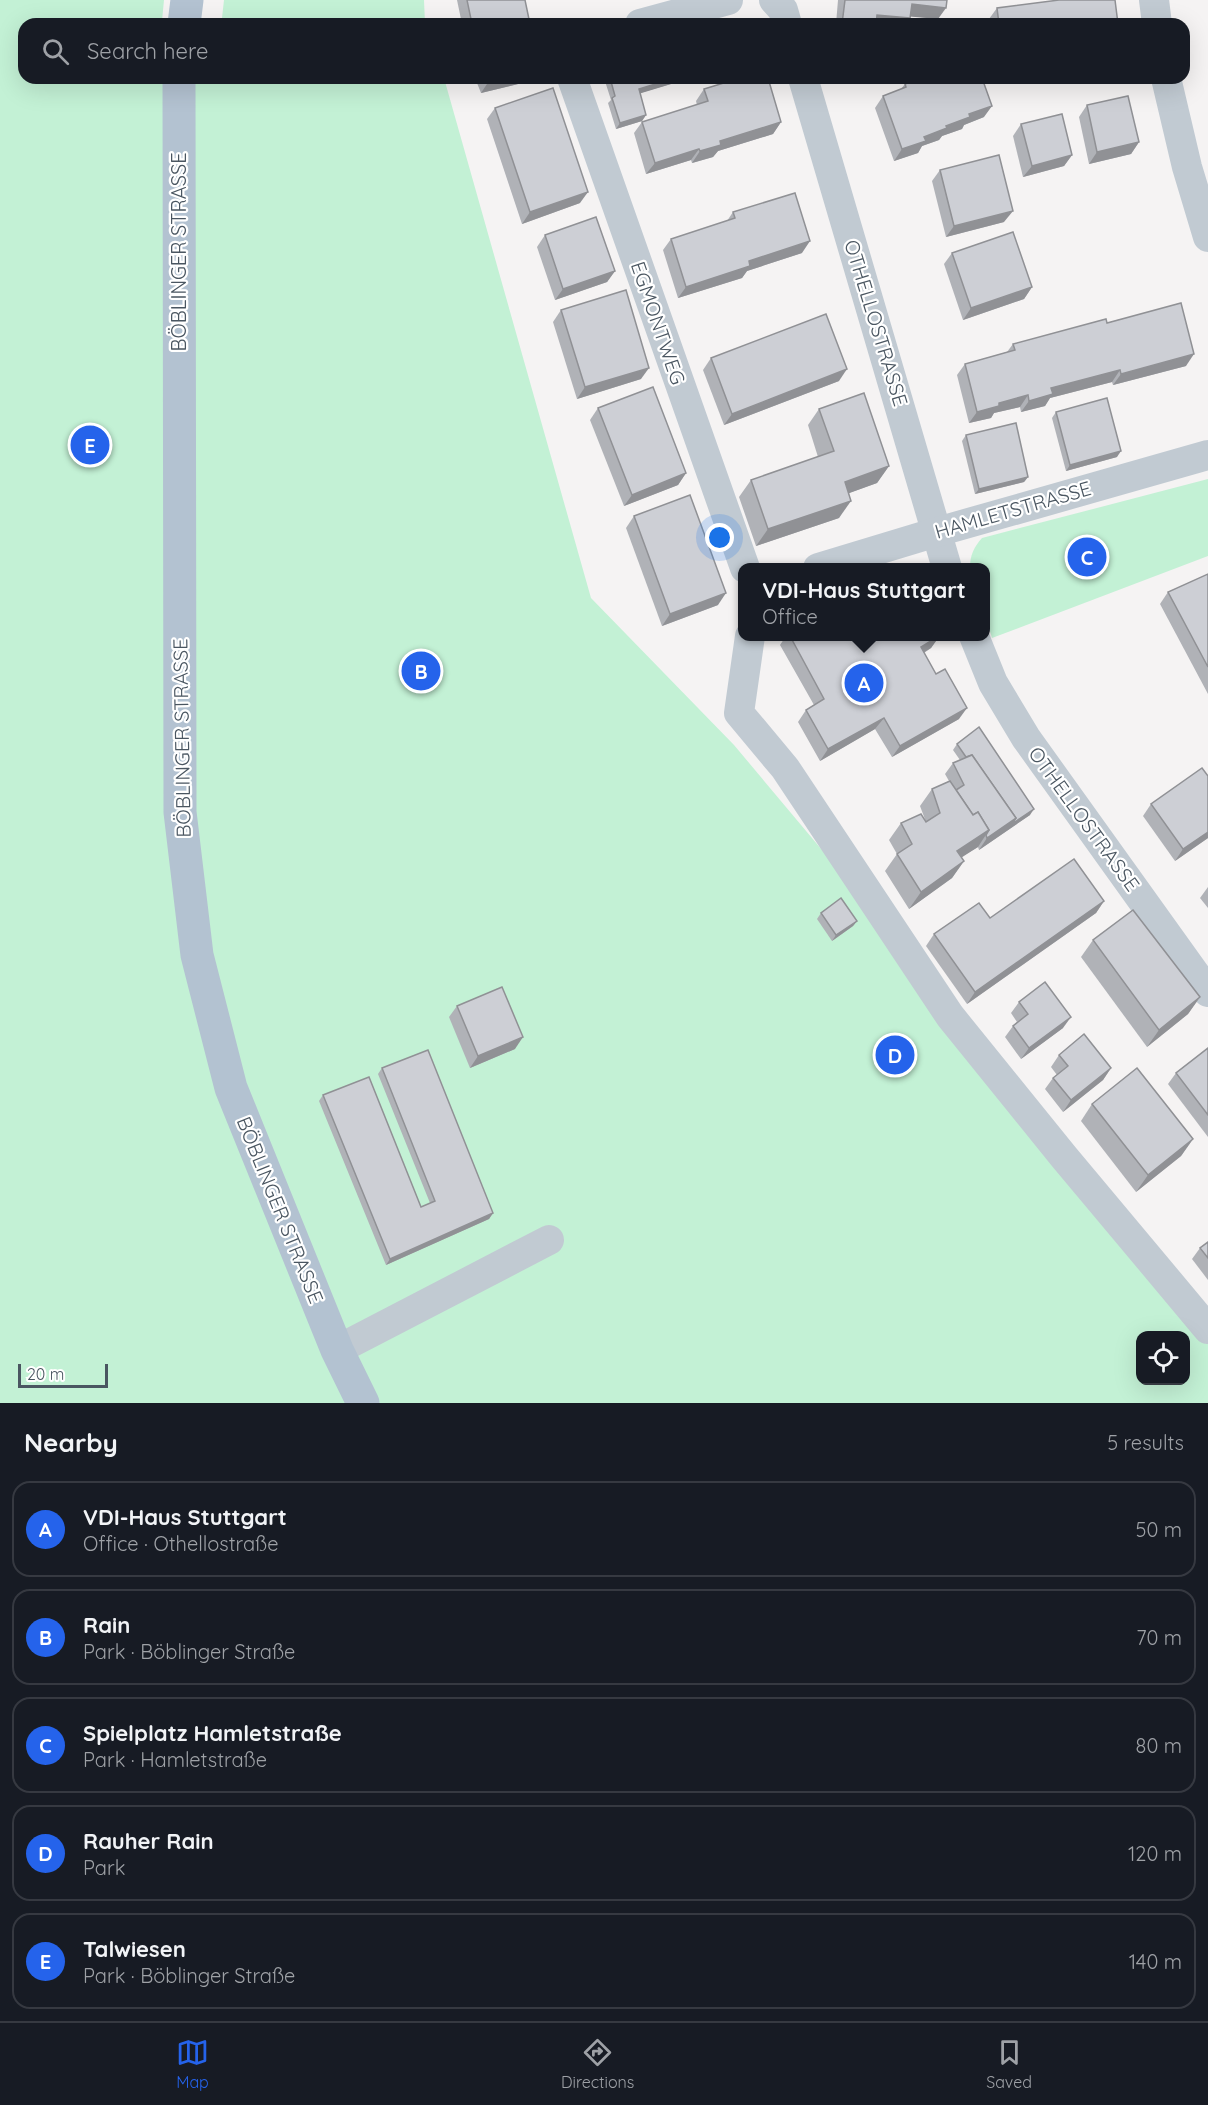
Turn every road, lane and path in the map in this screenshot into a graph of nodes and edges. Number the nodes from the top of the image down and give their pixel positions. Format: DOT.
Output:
graph roads {
  1 [pos="187,0"];
  2 [pos="728,0"];
  3 [pos="774,0"];
  4 [pos="1154,0"];
  5 [pos="185,18"];
  6 [pos="662,18"];
  7 [pos="785,18"];
  8 [pos="1156,18"];
  9 [pos="179,84"];
  10 [pos="574,84"];
  11 [pos="805,84"];
  12 [pos="1168,84"];
  13 [pos="1198,164"];
  14 [pos="1208,237"];
  15 [pos="1208,455"];
  16 [pos="937,532"];
  17 [pos="744,563"];
  18 [pos="832,563"];
  19 [pos="946,563"];
  20 [pos="749,641"];
  21 [pos="976,641"];
  22 [pos="1208,992"];
  23 [pos="549,1240"];
  24 [pos="1208,1329"];
  25 [pos="337,1350"];
  26 [pos="363,1403"];
  1 -- 5 [label="main road"];
  2 -- 6 [label="street"];
  3 -- 7 [label="street"];
  4 -- 8 [label="street"];
  9 -- 25 [label="main road, BÖBLINGER STRASSE"];
  10 -- 17 [label="street, EGMONTWEG"];
  11 -- 16 [label="street, OTHELLOSTRASSE"];
  12 -- 13 [label="street"];
  13 -- 14 [label="street"];
  15 -- 16 [label="street, HAMLETSTRASSE"];
  16 -- 18 [label="street, HAMLETSTRASSE"];
  16 -- 19 [label="street, OTHELLOSTRASSE"];
  20 -- 24 [label="street"];
  21 -- 22 [label="street, OTHELLOSTRASSE"];
  23 -- 25 [label="street"];
  25 -- 26 [label="main road, BÖBLINGER STRASSE"];
}
